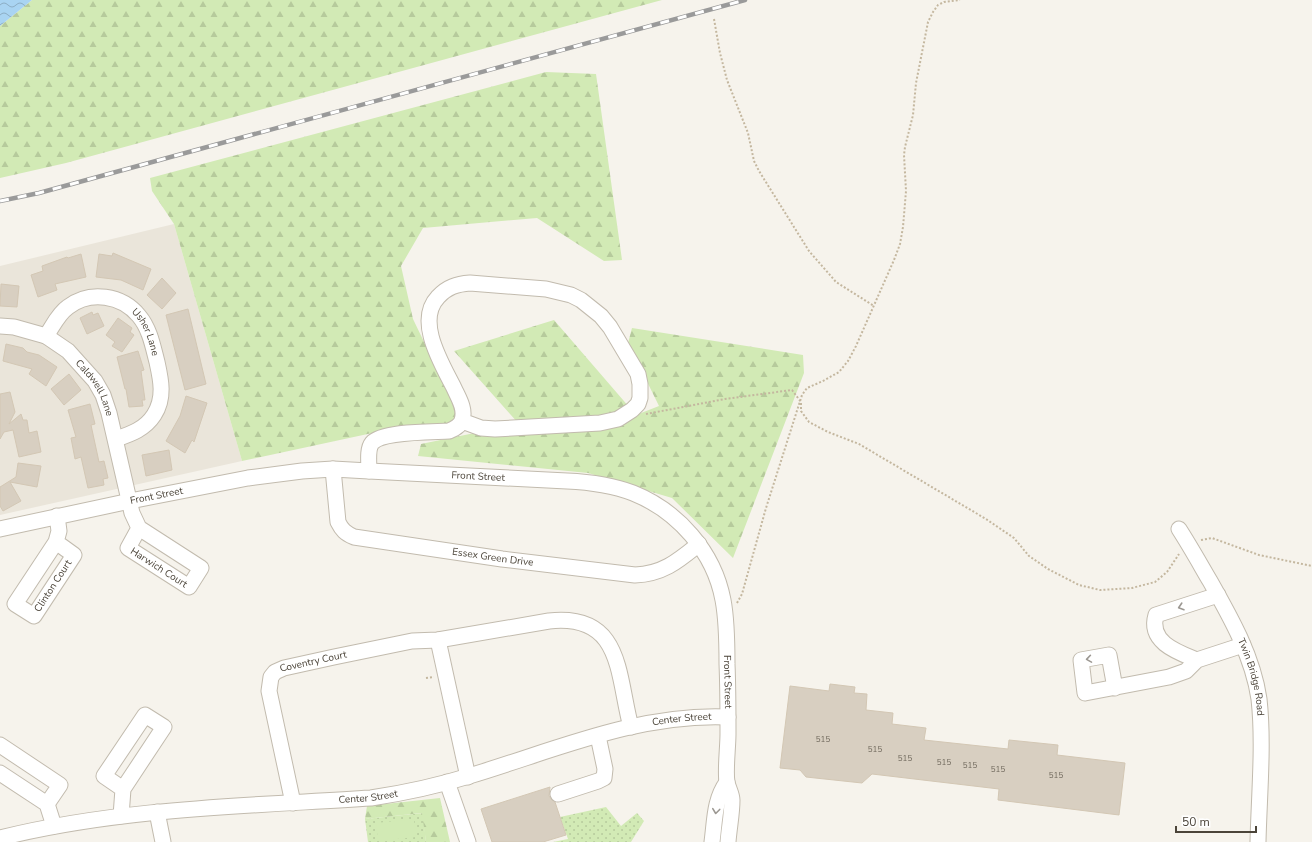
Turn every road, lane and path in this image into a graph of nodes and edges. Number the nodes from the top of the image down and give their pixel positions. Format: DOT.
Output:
graph roads {
  1 [pos="960,0"];
  2 [pos="714,19"];
  3 [pos="874,306"];
  4 [pos="0,326"];
  5 [pos="46,336"];
  6 [pos="801,402"];
  7 [pos="641,415"];
  8 [pos="462,421"];
  9 [pos="116,439"];
  10 [pos="333,469"];
  11 [pos="370,470"];
  12 [pos="130,501"];
  13 [pos="57,516"];
  14 [pos="139,528"];
  15 [pos="0,529"];
  16 [pos="1179,529"];
  17 [pos="56,542"];
  18 [pos="699,544"];
  19 [pos="1189,546"];
  20 [pos="1312,566"];
  21 [pos="1218,595"];
  22 [pos="726,621"];
  23 [pos="438,640"];
  24 [pos="1243,645"];
  25 [pos="1197,660"];
  26 [pos="437,677"];
  27 [pos="426,678"];
  28 [pos="1115,688"];
  29 [pos="728,717"];
  30 [pos="630,727"];
  31 [pos="598,736"];
  32 [pos="0,745"];
  33 [pos="0,774"];
  34 [pos="468,777"];
  35 [pos="447,782"];
  36 [pos="727,782"];
  37 [pos="123,789"];
  38 [pos="558,794"];
  39 [pos="293,803"];
  40 [pos="47,804"];
  41 [pos="157,812"];
  42 [pos="121,816"];
  43 [pos="54,826"];
  44 [pos="9,838"];
  45 [pos="163,842"];
  46 [pos="468,842"];
  47 [pos="712,842"];
  48 [pos="728,842"];
  49 [pos="1258,842"];
  1 -- 3 [label="path"];
  2 -- 3 [label="path"];
  3 -- 6 [label="path"];
  4 -- 5 [label="street, Caldwell Lane"];
  5 -- 9 [label="street, Caldwell Lane"];
  5 -- 9 [label="street, Usher Lane"];
  6 -- 7 [label="path"];
  6 -- 19 [label="path"];
  6 -- 22 [label="path"];
  8 -- 8 [label="street"];
  8 -- 11 [label="street"];
  9 -- 12 [label="street, Caldwell Lane"];
  10 -- 11 [label="street, Front Street"];
  10 -- 12 [label="street, Front Street"];
  10 -- 18 [label="street, Essex Green Drive"];
  11 -- 18 [label="street, Front Street"];
  12 -- 13 [label="street, Front Street"];
  12 -- 14 [label="street"];
  13 -- 15 [label="street, Front Street"];
  13 -- 17 [label="street, Clinton Court"];
  14 -- 14 [label="street, Harwich Court"];
  16 -- 19 [label="street, Twin Bridge Road"];
  17 -- 17 [label="street, Clinton Court"];
  18 -- 22 [label="street, Front Street"];
  19 -- 20 [label="path"];
  19 -- 21 [label="street, Twin Bridge Road"];
  21 -- 24 [label="street, Twin Bridge Road"];
  21 -- 25 [label="street, one-way"];
  22 -- 29 [label="street, Front Street"];
  23 -- 30 [label="street, Coventry Court"];
  23 -- 34 [label="street"];
  23 -- 39 [label="street, Coventry Court"];
  24 -- 25 [label="street"];
  24 -- 49 [label="street, Twin Bridge Road"];
  25 -- 28 [label="street"];
  26 -- 27 [label="path"];
  29 -- 30 [label="street, Center Street"];
  29 -- 36 [label="street, Front Street"];
  30 -- 31 [label="street, Center Street"];
  31 -- 34 [label="street, Center Street"];
  31 -- 38 [label="street"];
  32 -- 40 [label="street"];
  33 -- 40 [label="street"];
  34 -- 35 [label="street, Center Street"];
  35 -- 39 [label="street, Center Street"];
  35 -- 46 [label="street"];
  36 -- 47 [label="street, Front Street, one-way"];
  36 -- 48 [label="street, Front Street"];
  37 -- 37 [label="street"];
  37 -- 42 [label="street"];
  39 -- 41 [label="street, Center Street"];
  40 -- 43 [label="street"];
  41 -- 42 [label="street, Center Street"];
  41 -- 45 [label="street"];
  42 -- 43 [label="street, Center Street"];
  43 -- 44 [label="street, Center Street"];
}
